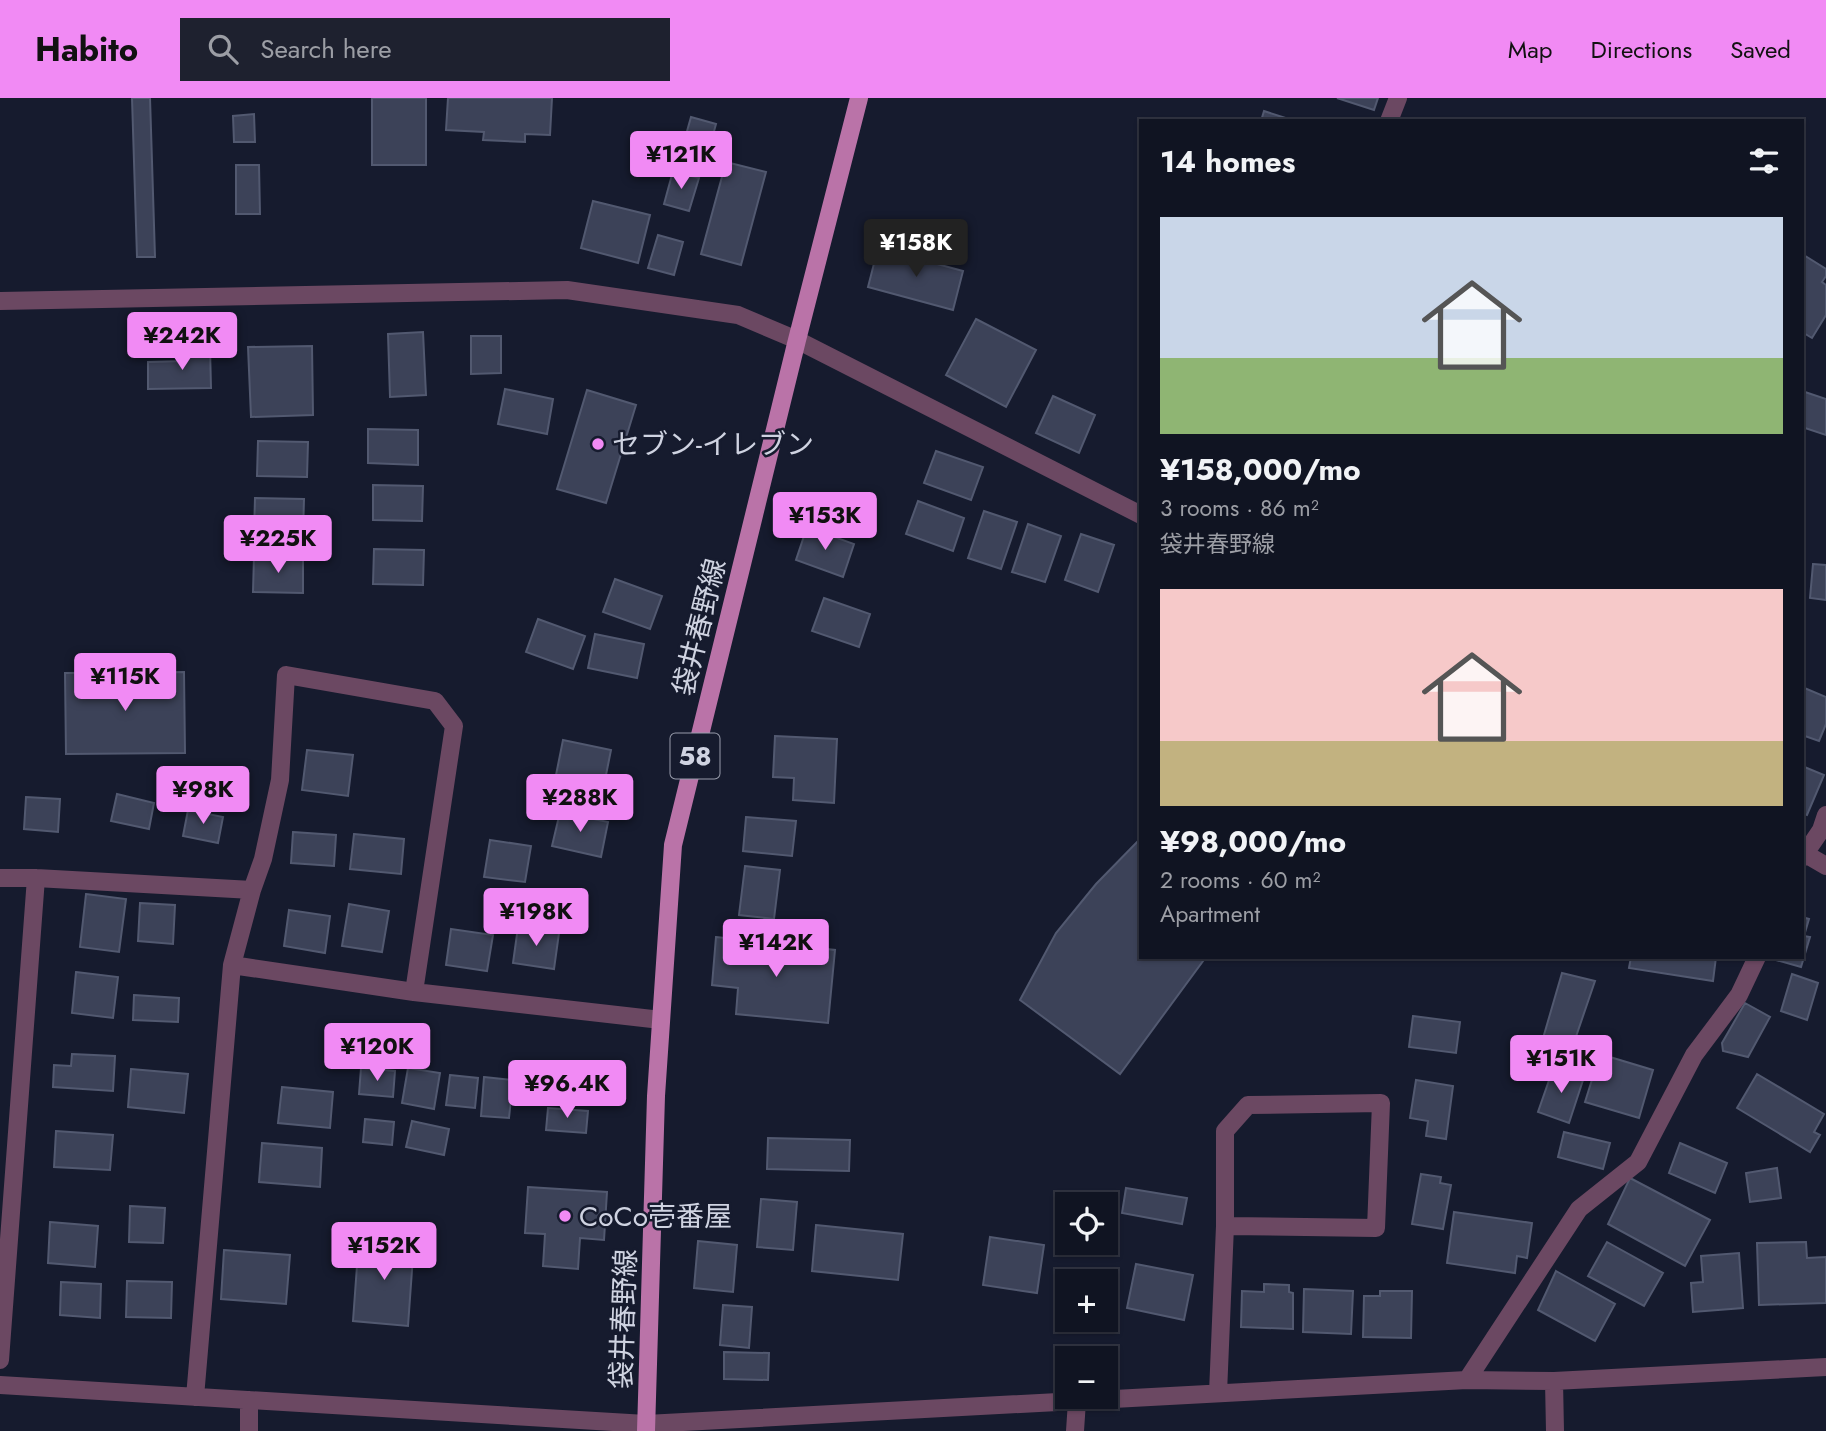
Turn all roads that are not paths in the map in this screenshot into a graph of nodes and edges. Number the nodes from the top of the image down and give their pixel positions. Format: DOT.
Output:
graph roads {
  1 [pos="859,98"];
  2 [pos="1398,98"];
  3 [pos="1390,119"];
  4 [pos="0,301"];
  5 [pos="797,340"];
  6 [pos="1139,514"];
  7 [pos="1826,815"];
  8 [pos="1804,853"];
  9 [pos="1804,855"];
  10 [pos="1826,866"];
  11 [pos="0,878"];
  12 [pos="36,878"];
  13 [pos="252,890"];
  14 [pos="1755,959"];
  15 [pos="232,965"];
  16 [pos="414,992"];
  17 [pos="661,1020"];
  18 [pos="1225,1226"];
  19 [pos="0,1360"];
  20 [pos="1826,1367"];
  21 [pos="1467,1380"];
  22 [pos="1554,1381"];
  23 [pos="0,1385"];
  24 [pos="1218,1394"];
  25 [pos="195,1397"];
  26 [pos="1118,1399"];
  27 [pos="249,1400"];
  28 [pos="1055,1402"];
  29 [pos="1076,1409"];
  30 [pos="646,1428"];
  31 [pos="249,1431"];
  32 [pos="1075,1431"];
  33 [pos="1555,1431"];
  1 -- 5 [label="main road, 袋井春野線 / 58"];
  2 -- 3 [label="street"];
  4 -- 5 [label="street"];
  5 -- 6 [label="street"];
  5 -- 17 [label="main road, 袋井春野線 / 58"];
  7 -- 8 [label="street"];
  9 -- 10 [label="street"];
  11 -- 12 [label="street"];
  12 -- 13 [label="street"];
  12 -- 19 [label="street"];
  13 -- 15 [label="street"];
  13 -- 16 [label="street"];
  14 -- 21 [label="street"];
  15 -- 16 [label="street"];
  15 -- 25 [label="street"];
  16 -- 17 [label="street"];
  17 -- 30 [label="main road, 袋井春野線 / 58"];
  18 -- 18 [label="street"];
  18 -- 24 [label="street"];
  20 -- 22 [label="street"];
  21 -- 22 [label="street"];
  21 -- 24 [label="street"];
  22 -- 33 [label="street"];
  23 -- 25 [label="street"];
  24 -- 26 [label="street"];
  25 -- 27 [label="street"];
  27 -- 30 [label="street"];
  27 -- 31 [label="street"];
  28 -- 30 [label="street"];
  29 -- 32 [label="street"];
}
